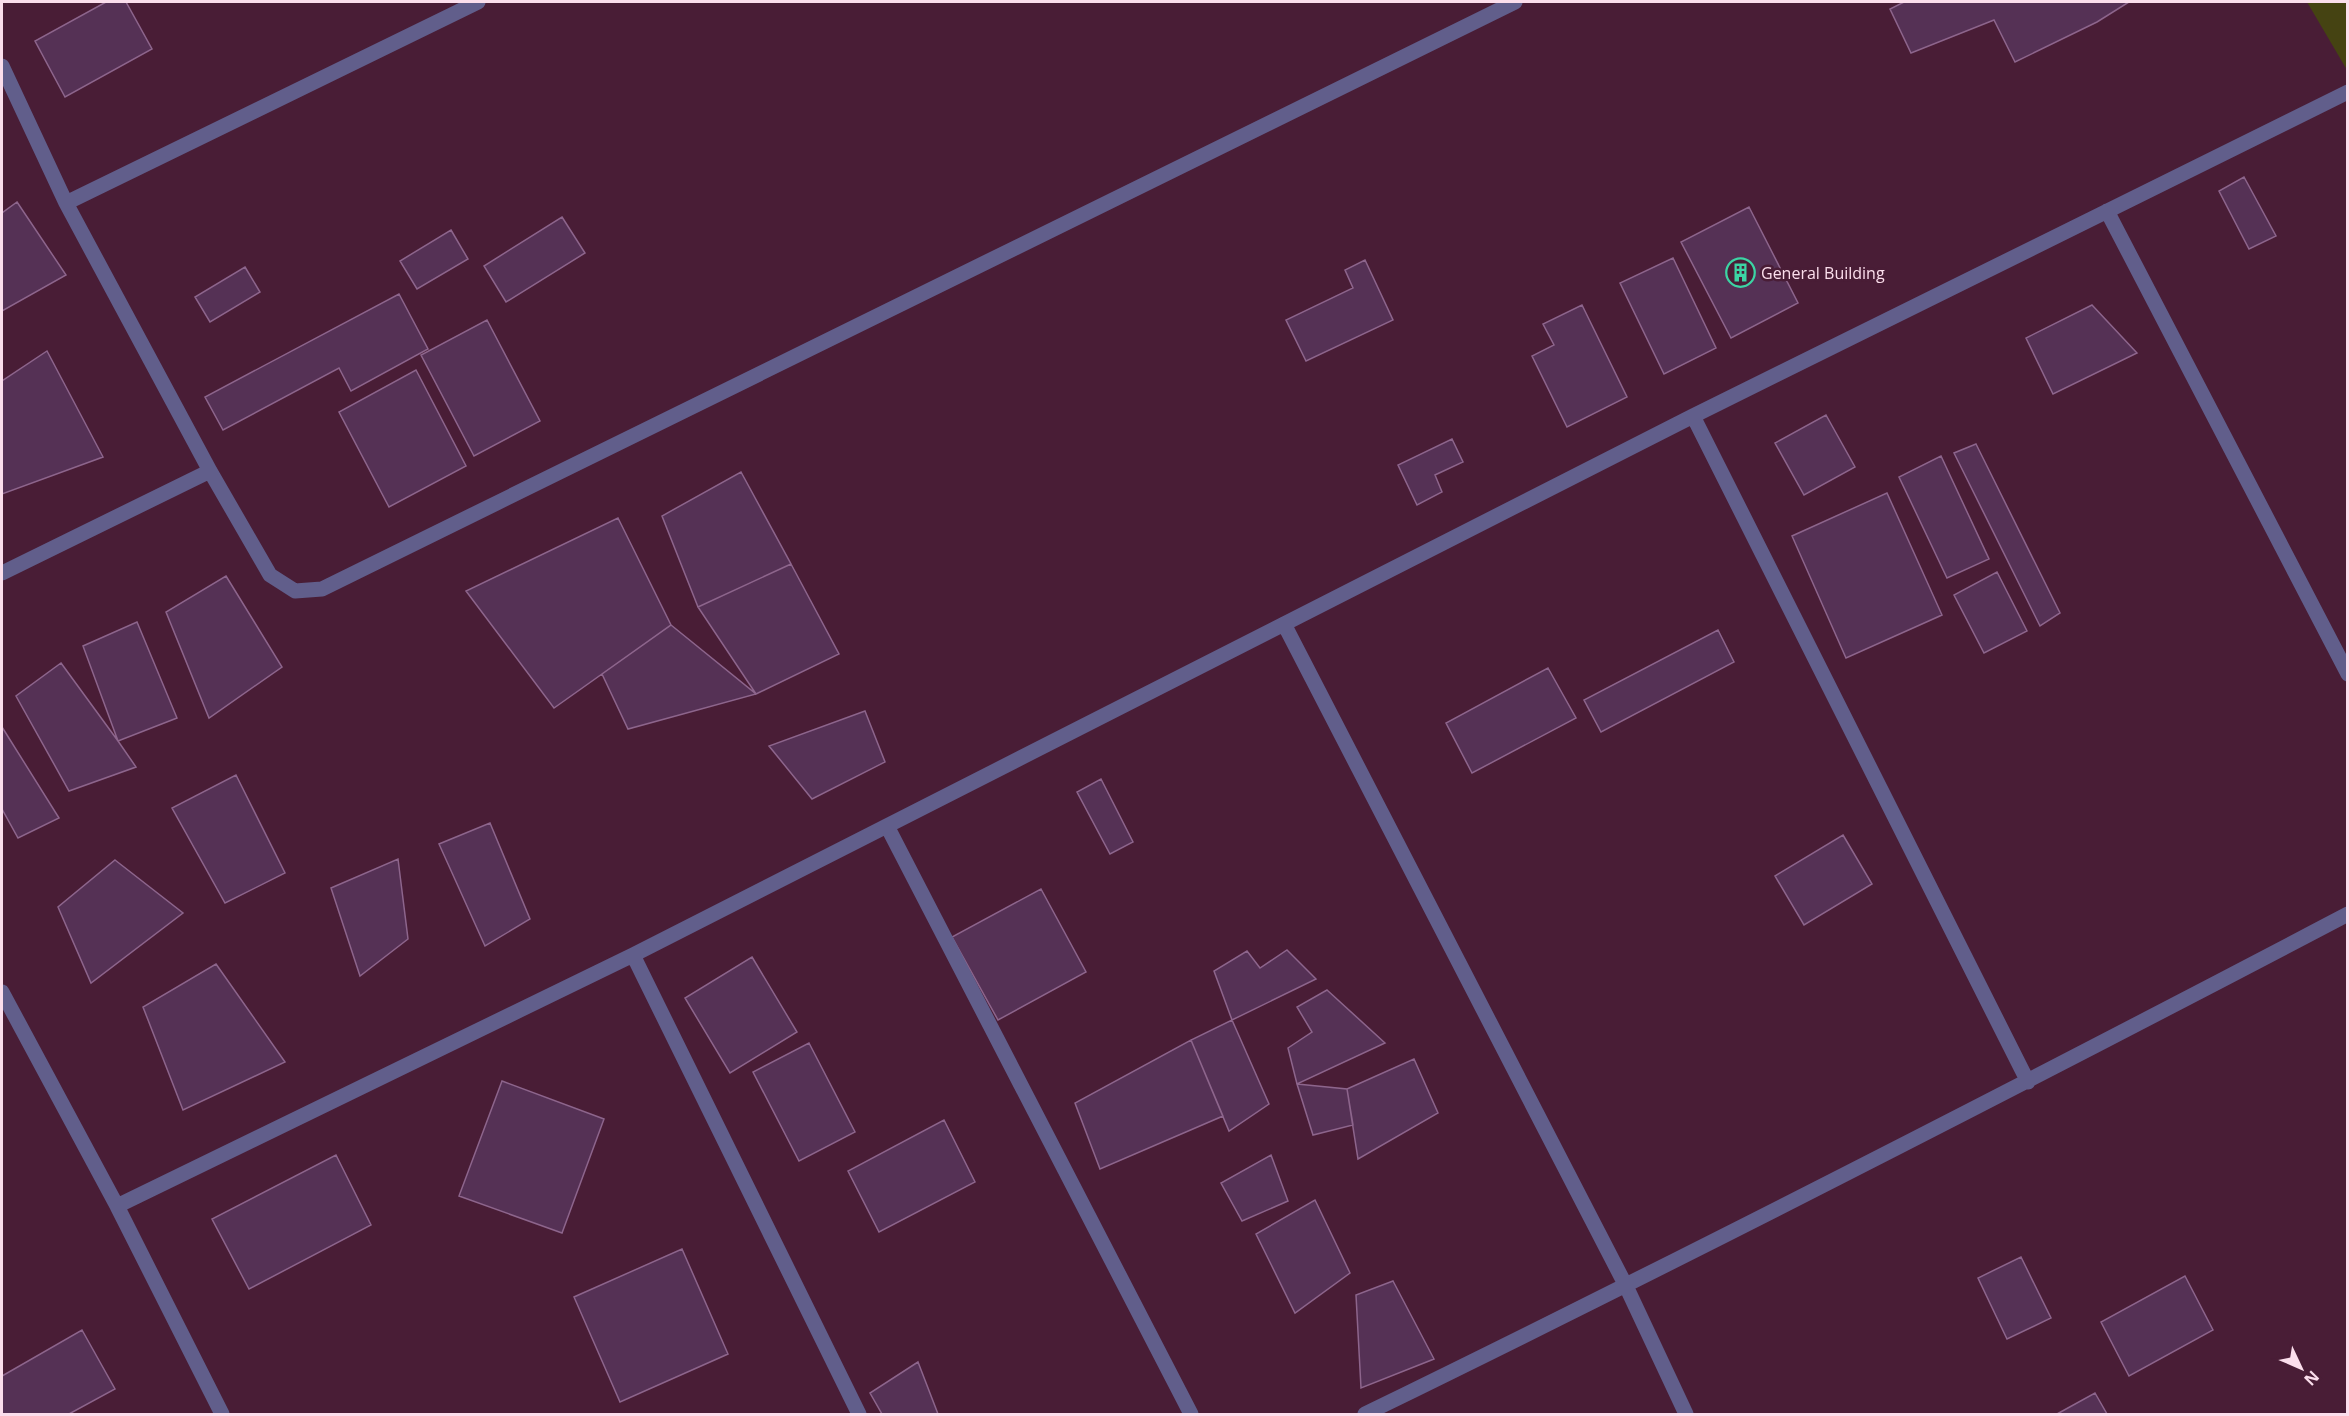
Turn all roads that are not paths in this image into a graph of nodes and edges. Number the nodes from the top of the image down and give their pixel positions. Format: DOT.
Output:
graph roads {
  1 [pos="478,2"];
  2 [pos="1515,2"];
  3 [pos="2,66"];
  4 [pos="6,83"];
  5 [pos="2348,92"];
  6 [pos="66,203"];
  7 [pos="2106,212"];
  8 [pos="1693,417"];
  9 [pos="210,471"];
  10 [pos="2,573"];
  11 [pos="1284,624"];
  12 [pos="2348,674"];
  13 [pos="887,826"];
  14 [pos="2348,914"];
  15 [pos="633,955"];
  16 [pos="4,1002"];
  17 [pos="2028,1082"];
  18 [pos="117,1206"];
  19 [pos="1626,1286"];
  20 [pos="222,1414"];
  21 [pos="858,1414"];
  22 [pos="1191,1414"];
  23 [pos="1365,1414"];
  24 [pos="1686,1414"];
  1 -- 6 [label="street"];
  2 -- 9 [label="street"];
  3 -- 4 [label="street"];
  4 -- 6 [label="street"];
  5 -- 7 [label="street"];
  6 -- 9 [label="street"];
  7 -- 8 [label="street"];
  7 -- 12 [label="street"];
  8 -- 11 [label="street"];
  8 -- 17 [label="street"];
  9 -- 10 [label="street"];
  11 -- 13 [label="street"];
  11 -- 19 [label="street"];
  13 -- 15 [label="street"];
  13 -- 22 [label="street"];
  14 -- 17 [label="street"];
  15 -- 18 [label="street"];
  15 -- 21 [label="street"];
  16 -- 18 [label="street"];
  17 -- 19 [label="street"];
  18 -- 20 [label="street"];
  19 -- 23 [label="street"];
  19 -- 24 [label="street"];
}
